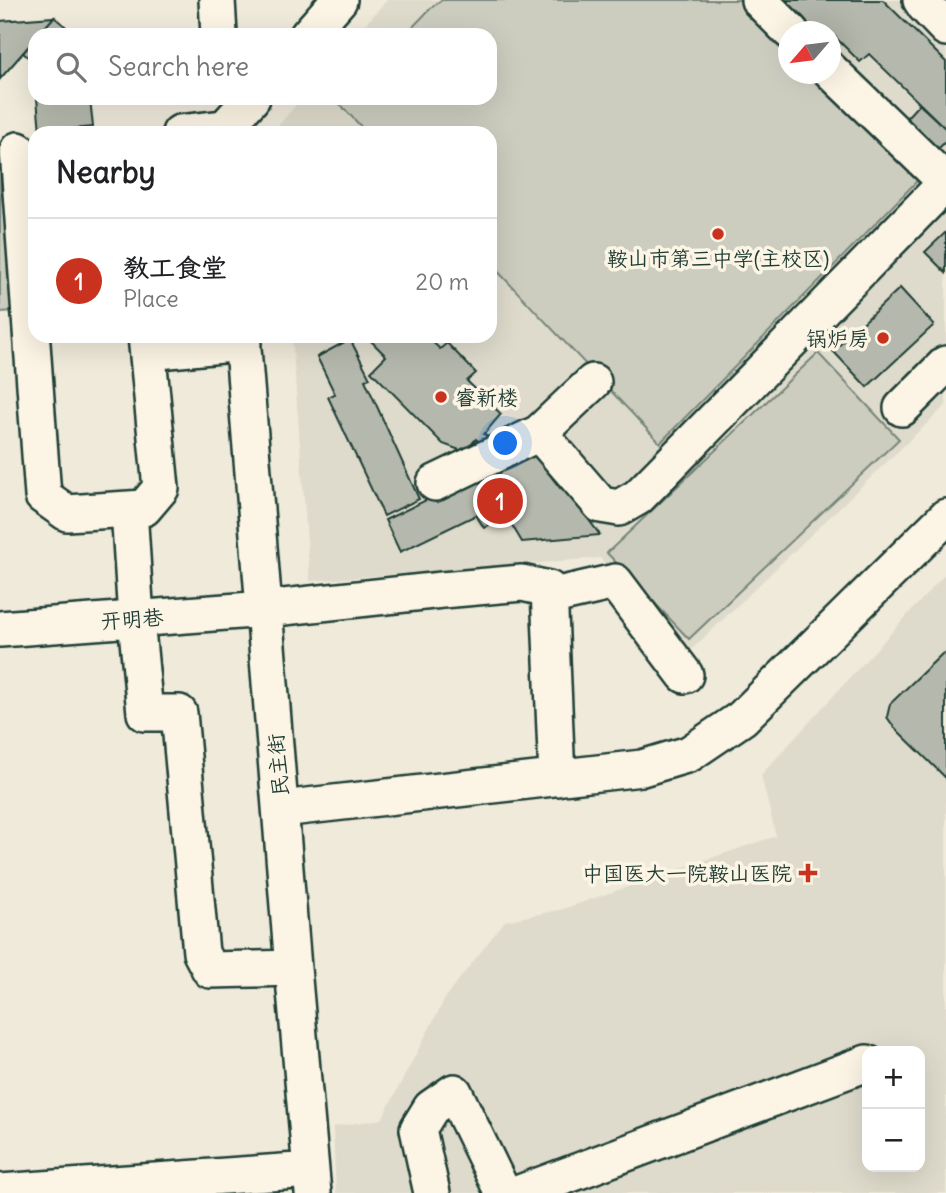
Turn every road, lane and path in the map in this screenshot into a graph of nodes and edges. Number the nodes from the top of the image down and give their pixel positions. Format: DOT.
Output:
graph roads {
  1 [pos="217,0"];
  2 [pos="759,0"];
  3 [pos="922,0"];
  4 [pos="780,21"];
  5 [pos="219,28"];
  6 [pos="946,28"];
  7 [pos="841,80"];
  8 [pos="243,105"];
  9 [pos="224,120"];
  10 [pos="204,126"];
  11 [pos="18,150"];
  12 [pos="946,182"];
  13 [pos="28,272"];
  14 [pos="34,343"];
  15 [pos="166,343"];
  16 [pos="243,343"];
  17 [pos="147,344"];
  18 [pos="946,364"];
  19 [pos="593,383"];
  20 [pos="902,408"];
  21 [pos="538,433"];
  22 [pos="435,483"];
  23 [pos="129,509"];
  24 [pos="946,517"];
  25 [pos="549,597"];
  26 [pos="265,609"];
  27 [pos="136,619"];
  28 [pos="0,629"];
  29 [pos="685,675"];
  30 [pos="557,778"];
  31 [pos="281,809"];
  32 [pos="293,968"];
  33 [pos="862,1065"];
  34 [pos="312,1181"];
  35 [pos="0,1192"];
  36 [pos="432,1193"];
  37 [pos="503,1193"];
  38 [pos="520,1193"];
  1 -- 5 [label="street"];
  2 -- 4 [label="street"];
  3 -- 6 [label="street"];
  7 -- 12 [label="street"];
  8 -- 9 [label="street"];
  9 -- 10 [label="street"];
  11 -- 13 [label="street"];
  12 -- 21 [label="street"];
  14 -- 23 [label="street"];
  15 -- 17 [label="street"];
  16 -- 26 [label="street, 民主街"];
  17 -- 23 [label="street"];
  18 -- 20 [label="street"];
  19 -- 21 [label="street"];
  21 -- 22 [label="street"];
  23 -- 27 [label="street"];
  24 -- 30 [label="street"];
  25 -- 26 [label="street, 开明巷"];
  25 -- 29 [label="street"];
  25 -- 30 [label="street"];
  26 -- 27 [label="street, 开明巷"];
  26 -- 31 [label="street, 民主街"];
  27 -- 28 [label="street, 开明巷"];
  27 -- 32 [label="street"];
  30 -- 31 [label="street"];
  31 -- 32 [label="street, 民主街"];
  32 -- 34 [label="street, 民主街"];
  33 -- 38 [label="street"];
  34 -- 35 [label="street"];
  36 -- 37 [label="street"];
}
